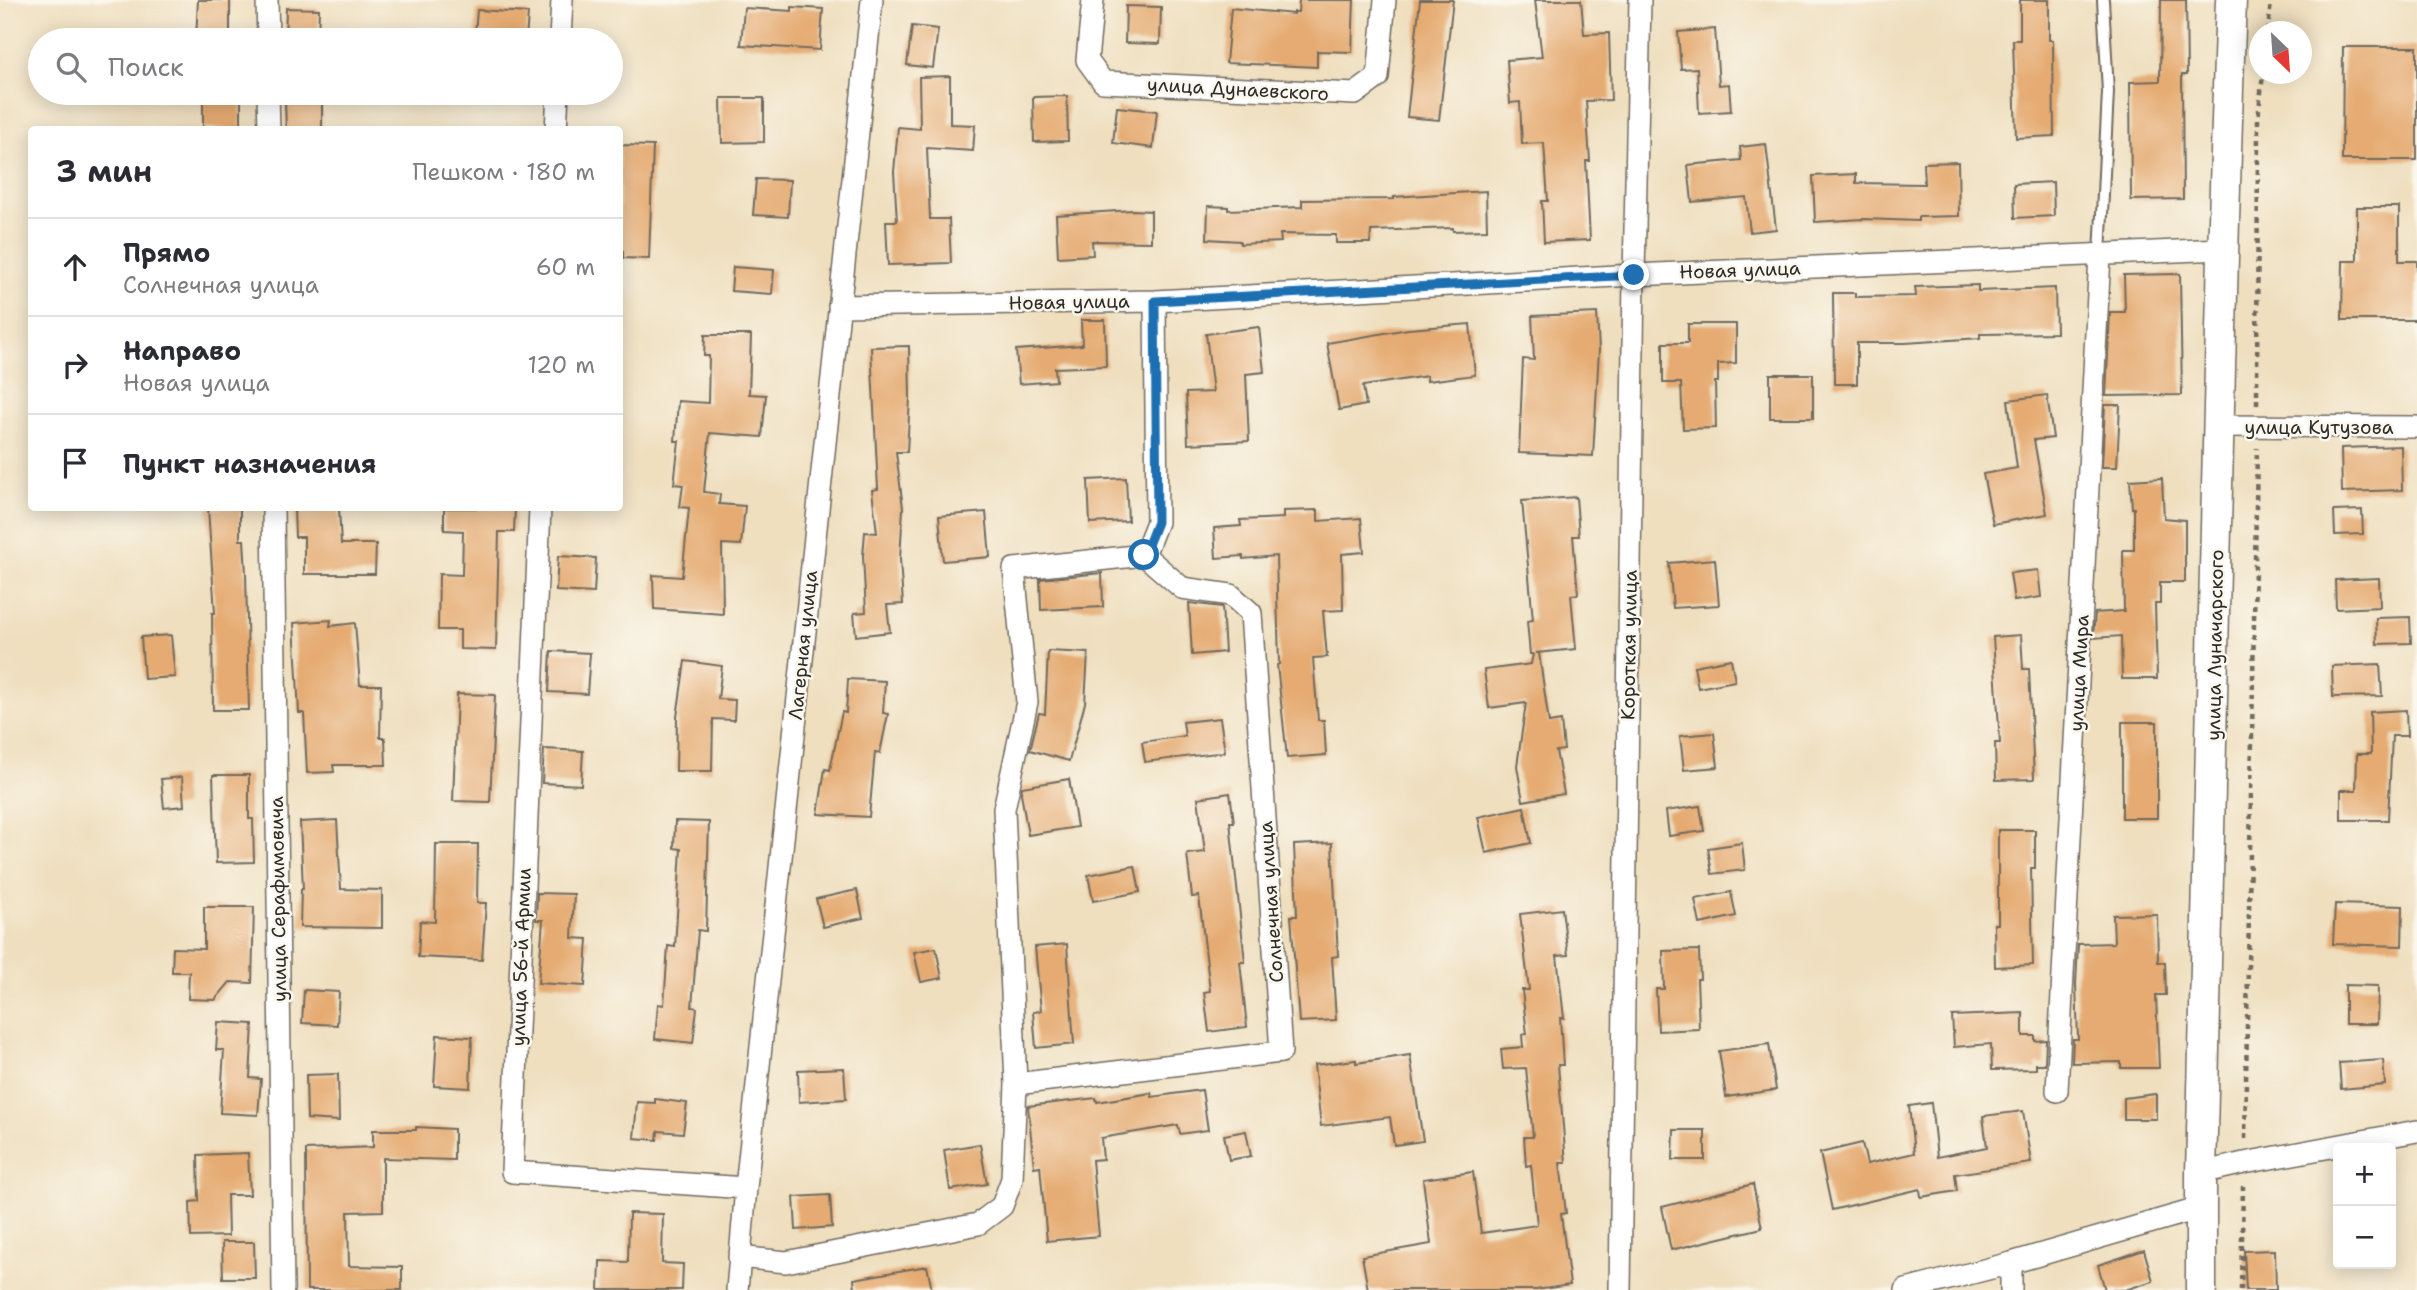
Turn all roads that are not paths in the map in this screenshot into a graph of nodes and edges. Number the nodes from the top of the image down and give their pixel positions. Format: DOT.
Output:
graph roads {
  1 [pos="267,0"];
  2 [pos="562,0"];
  3 [pos="872,0"];
  4 [pos="1093,0"];
  5 [pos="1385,0"];
  6 [pos="1640,0"];
  7 [pos="2103,0"];
  8 [pos="2231,0"];
  9 [pos="268,28"];
  10 [pos="561,28"];
  11 [pos="268,105"];
  12 [pos="557,105"];
  13 [pos="269,126"];
  14 [pos="556,126"];
  15 [pos="2222,249"];
  16 [pos="2100,255"];
  17 [pos="1634,275"];
  18 [pos="1155,301"];
  19 [pos="839,306"];
  20 [pos="2220,426"];
  21 [pos="2417,427"];
  22 [pos="273,511"];
  23 [pos="540,511"];
  24 [pos="1144,555"];
  25 [pos="1016,1084"];
  26 [pos="2057,1091"];
  27 [pos="2417,1132"];
  28 [pos="2201,1173"];
  29 [pos="746,1188"];
  30 [pos="2201,1208"];
  31 [pos="739,1257"];
  32 [pos="2011,1263"];
  33 [pos="283,1290"];
  34 [pos="737,1290"];
  35 [pos="1620,1290"];
  36 [pos="1906,1290"];
  37 [pos="2011,1290"];
  38 [pos="2201,1290"];
  1 -- 9 [label="street"];
  2 -- 10 [label="street"];
  3 -- 19 [label="street, Лагерная улица"];
  4 -- 5 [label="street, улица Дунаевского"];
  6 -- 17 [label="street, Короткая улица"];
  7 -- 16 [label="lane"];
  8 -- 15 [label="main road, улица Луначарского"];
  11 -- 13 [label="street"];
  12 -- 14 [label="street"];
  15 -- 16 [label="street, Новая улица"];
  15 -- 20 [label="main road, улица Луначарского"];
  16 -- 17 [label="street, Новая улица"];
  16 -- 26 [label="street, улица Мира"];
  17 -- 18 [label="street, Новая улица"];
  17 -- 35 [label="street, Короткая улица"];
  18 -- 19 [label="street, Новая улица"];
  18 -- 24 [label="street"];
  19 -- 29 [label="street, Лагерная улица"];
  20 -- 21 [label="street, улица Кутузова"];
  20 -- 28 [label="main road, улица Луначарского"];
  22 -- 33 [label="street, улица Серафимовича"];
  23 -- 29 [label="street, улица 56-й Армии"];
  24 -- 25 [label="street"];
  24 -- 25 [label="street, Солнечная улица"];
  25 -- 31 [label="street"];
  27 -- 28 [label="street"];
  28 -- 30 [label="main road, улица Луначарского"];
  29 -- 31 [label="street, Лагерная улица"];
  30 -- 32 [label="street"];
  30 -- 38 [label="main road, улица Луначарского"];
  31 -- 34 [label="street, Лагерная улица"];
  32 -- 36 [label="street"];
  32 -- 37 [label="street"];
}
